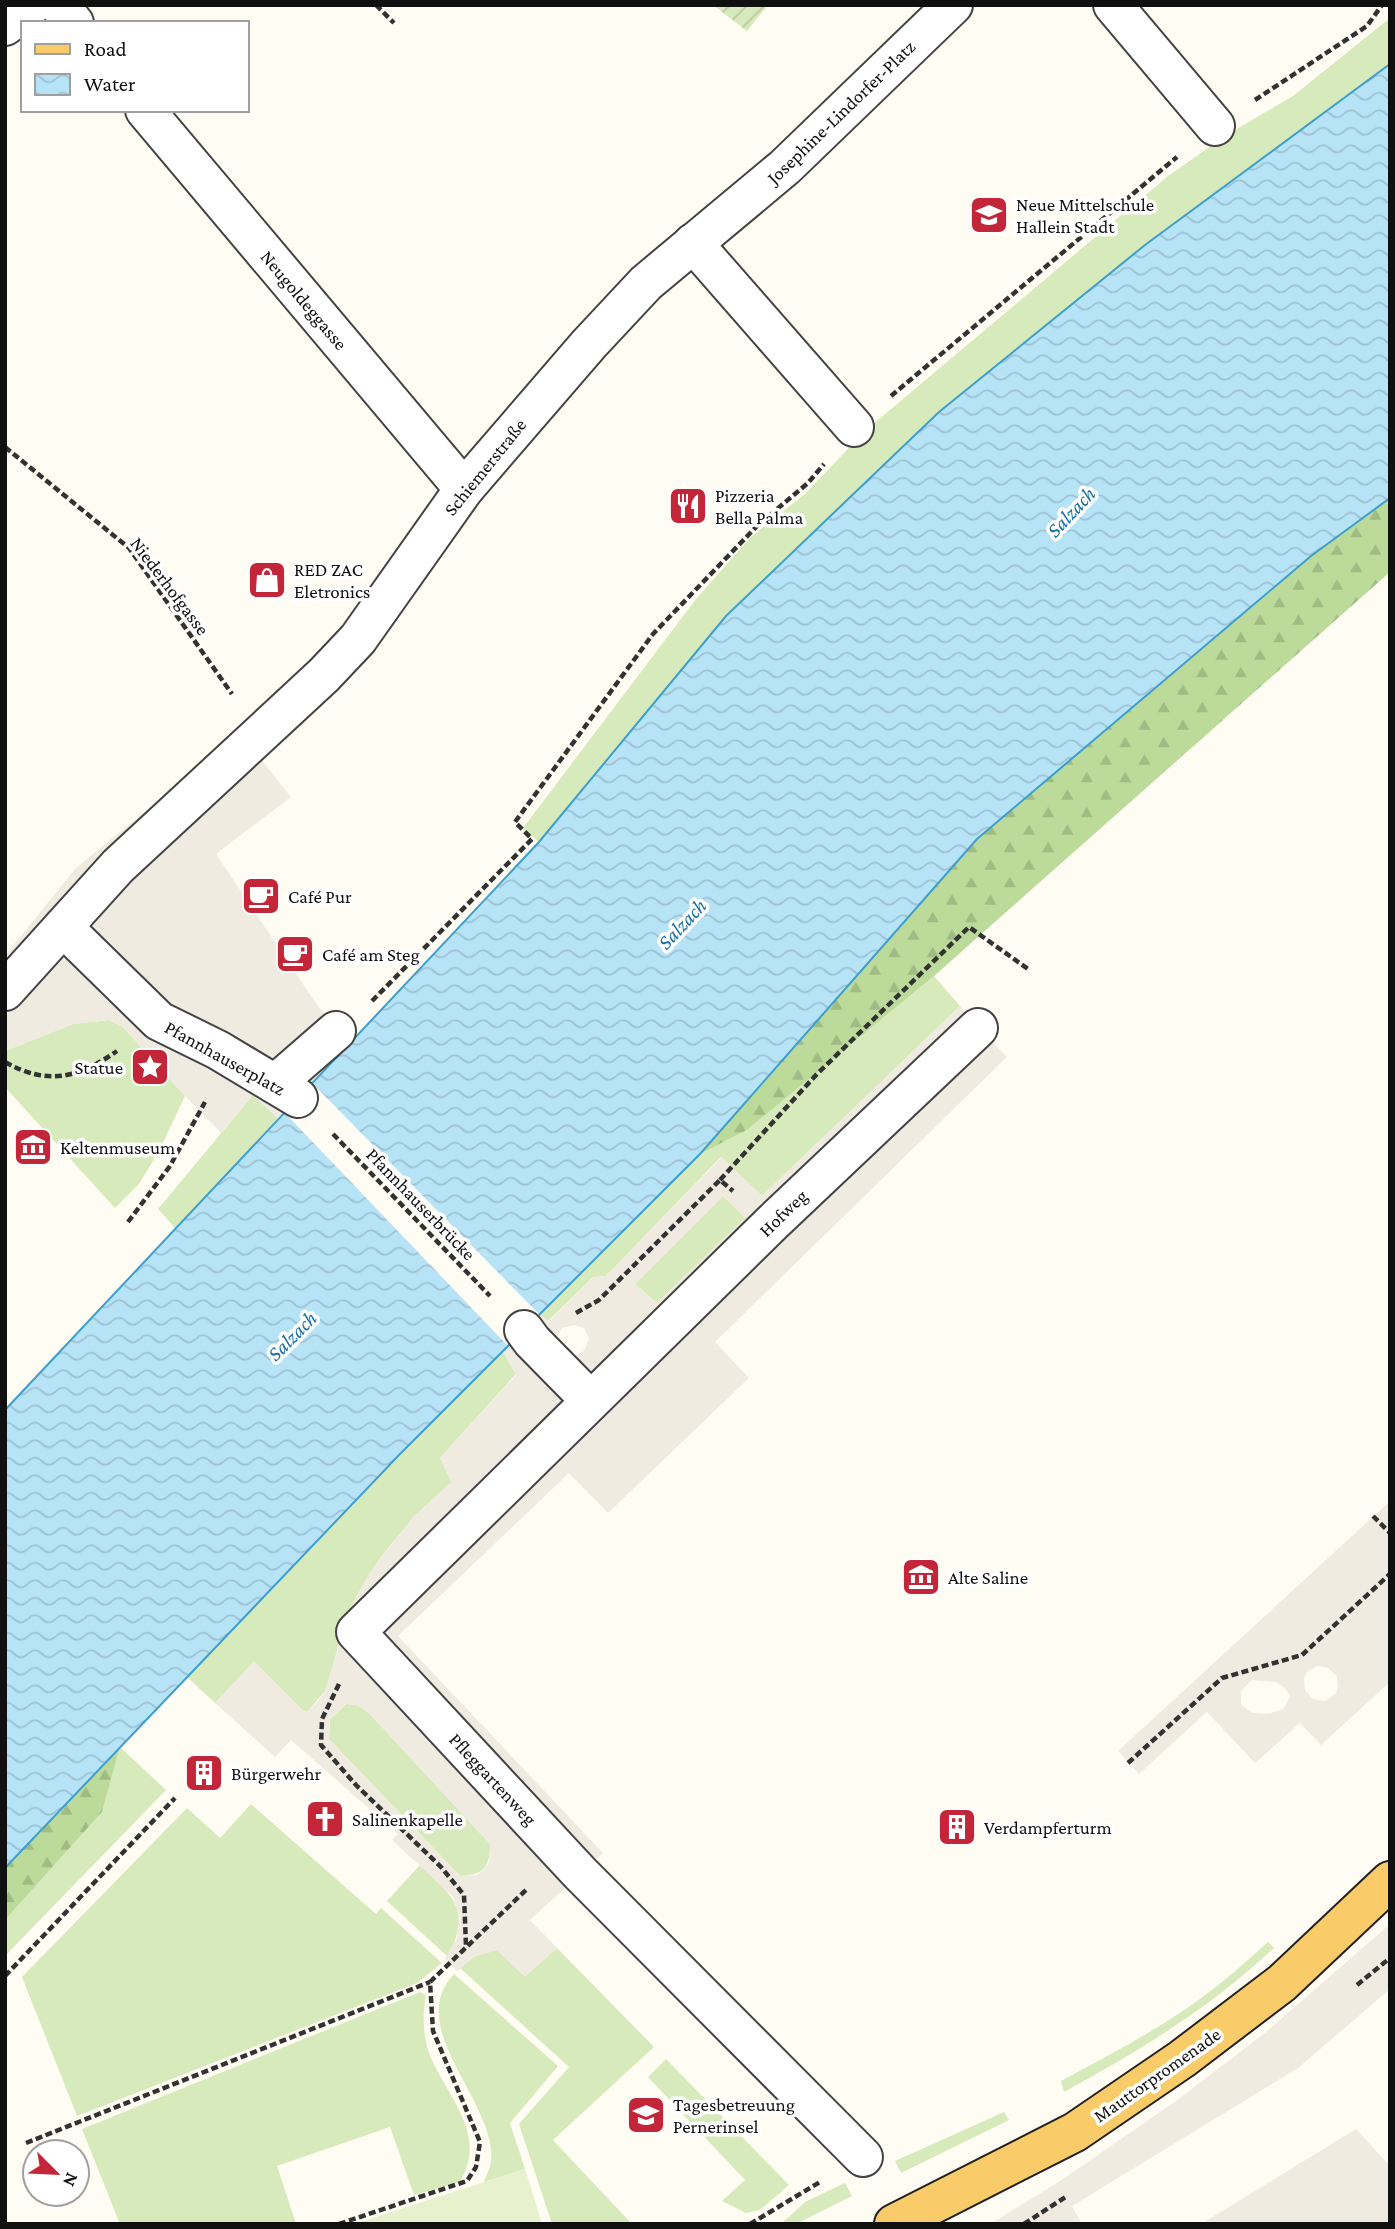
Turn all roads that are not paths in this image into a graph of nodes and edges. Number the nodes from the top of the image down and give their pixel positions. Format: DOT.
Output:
graph roads {
  1 [pos="32,5"];
  2 [pos="59,5"];
  3 [pos="953,5"];
  4 [pos="1113,5"];
  5 [pos="72,21"];
  6 [pos="5,26"];
  7 [pos="147,112"];
  8 [pos="1215,126"];
  9 [pos="727,216"];
  10 [pos="693,243"];
  11 [pos="854,427"];
  12 [pos="464,489"];
  13 [pos="63,927"];
  14 [pos="5,991"];
  15 [pos="978,1028"];
  16 [pos="336,1031"];
  17 [pos="524,1330"];
  18 [pos="590,1400"];
  19 [pos="1390,1881"];
  20 [pos="863,2157"];
  21 [pos="894,2224"];
  1 -- 6 [label="street"];
  2 -- 5 [label="street"];
  3 -- 9 [label="street, Josephine-Lindorfer-Platz"];
  4 -- 8 [label="street"];
  7 -- 12 [label="street, Neugoldeggasse"];
  9 -- 10 [label="street, Schiemerstraße"];
  10 -- 11 [label="street"];
  10 -- 12 [label="street, Schiemerstraße"];
  12 -- 13 [label="street, Schiemerstraße"];
  13 -- 14 [label="street"];
  13 -- 16 [label="street, Pfannhauserplatz"];
  15 -- 18 [label="street, Hofweg"];
  17 -- 18 [label="street"];
  18 -- 20 [label="street, Pfleggartenweg"];
  19 -- 21 [label="main road, Mauttorpromenade"];
}
